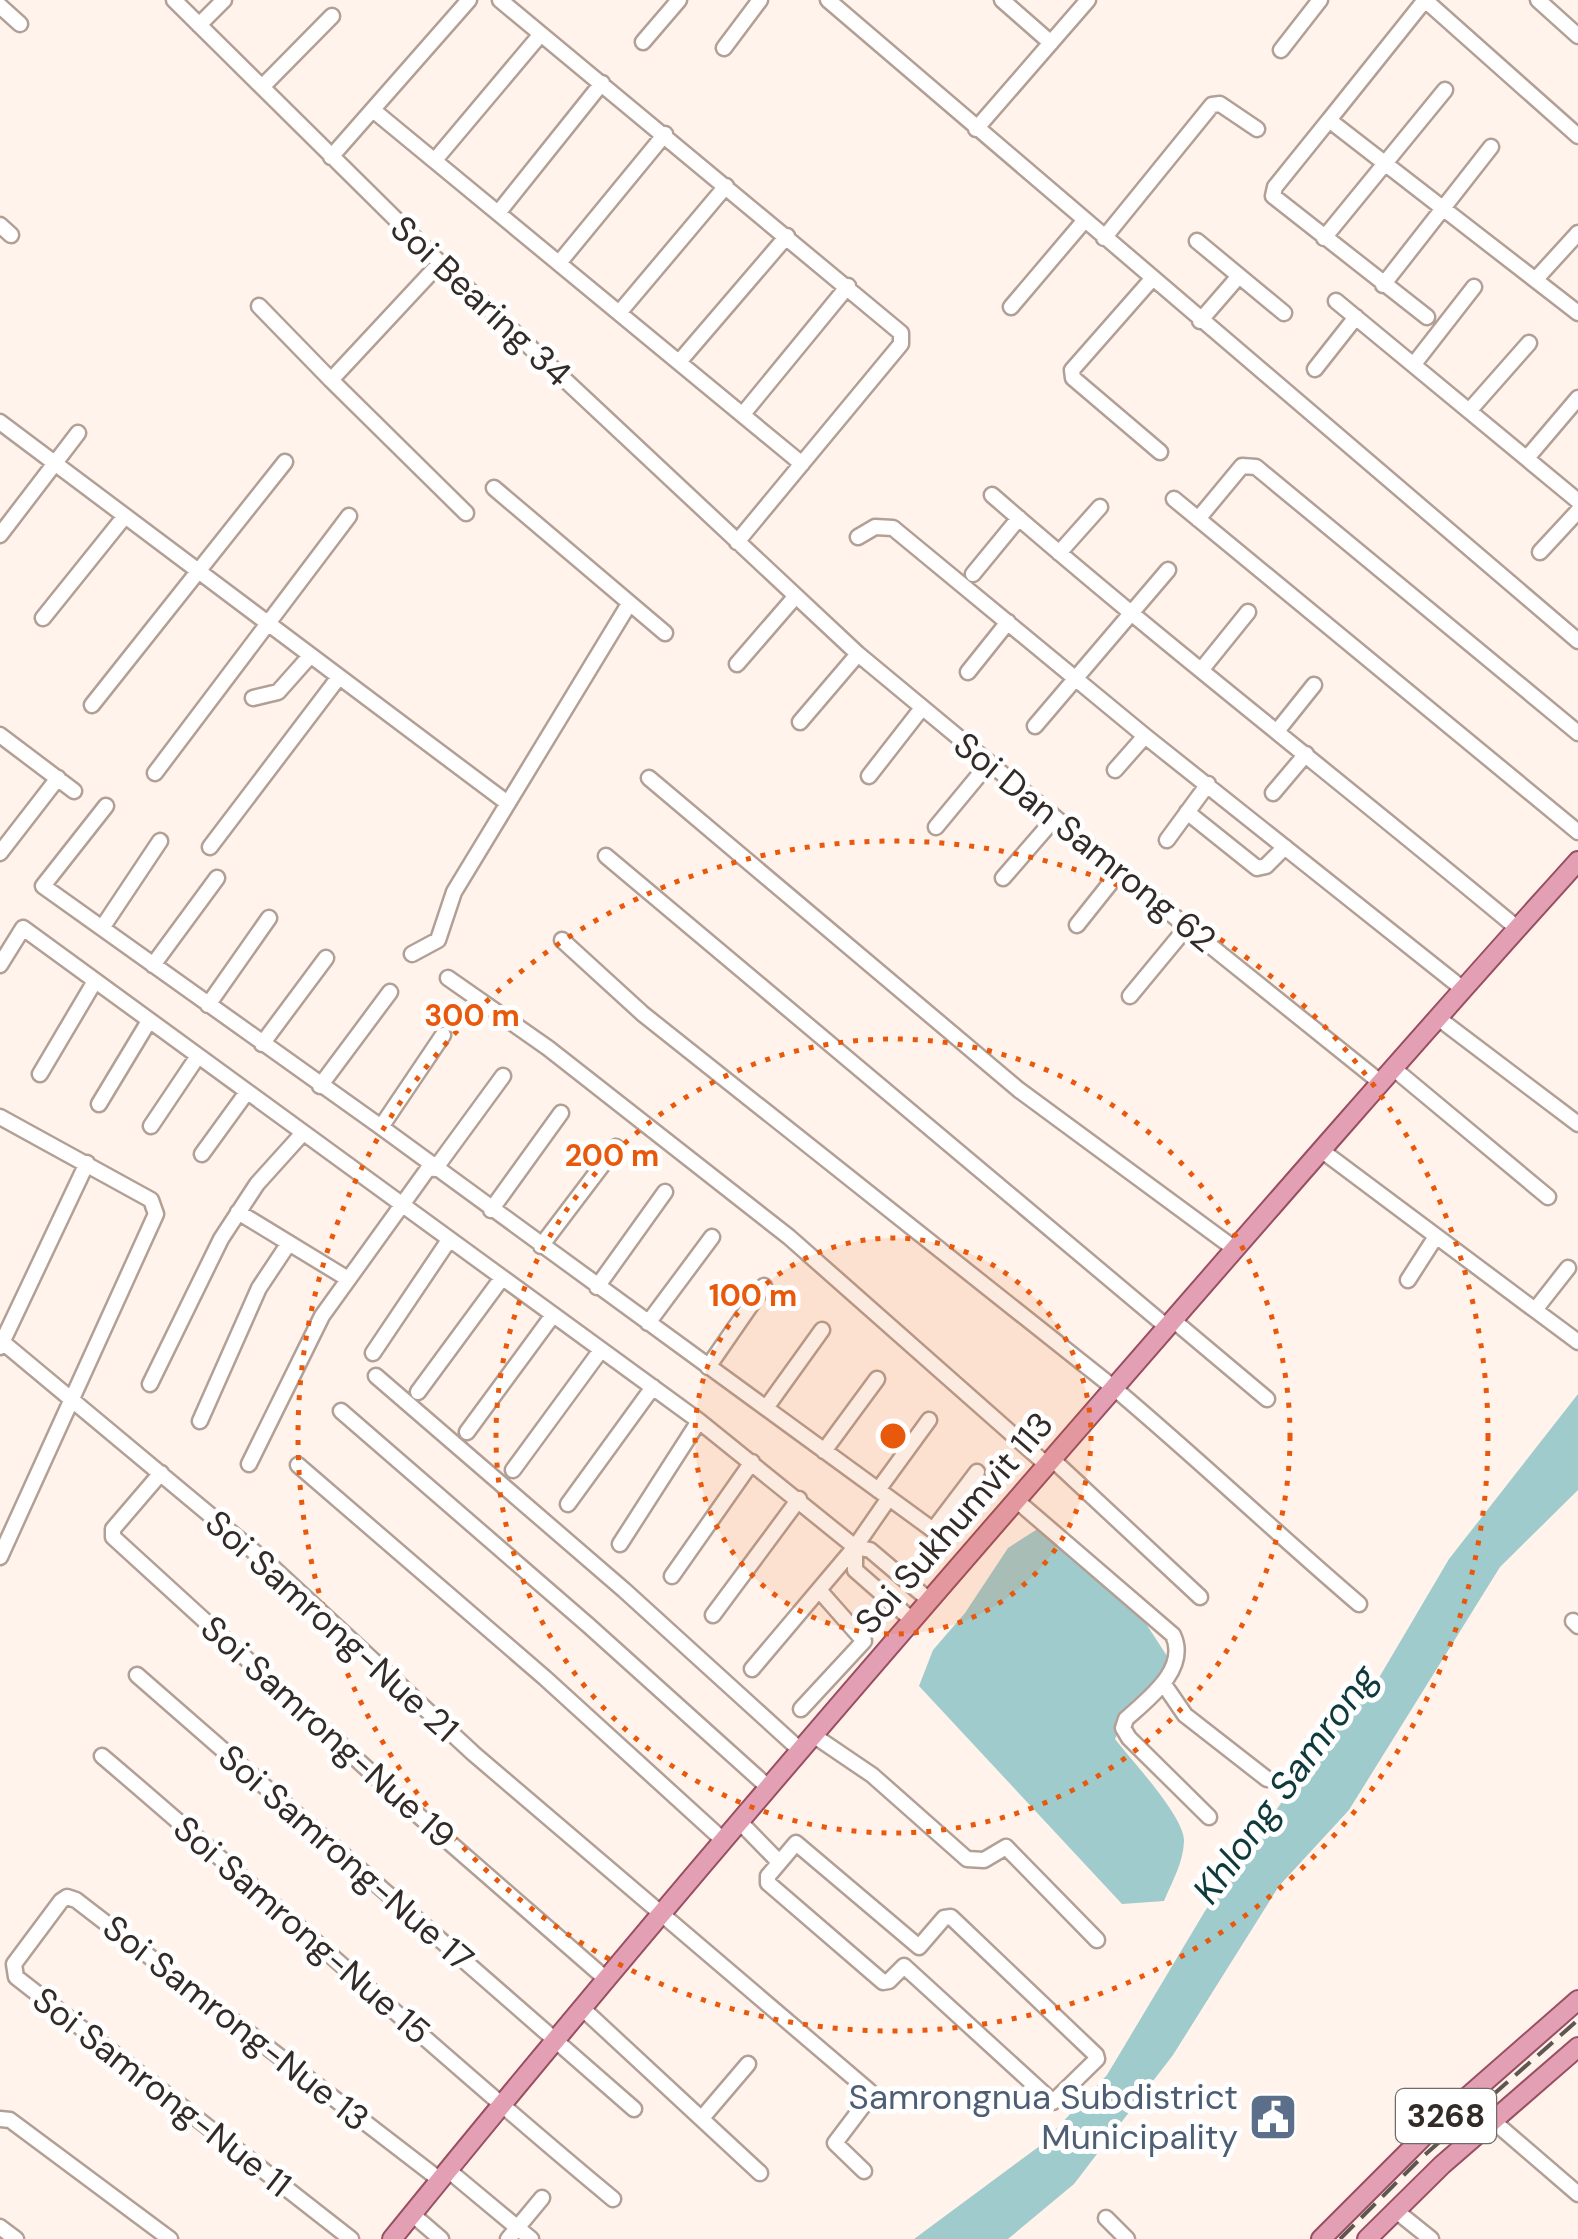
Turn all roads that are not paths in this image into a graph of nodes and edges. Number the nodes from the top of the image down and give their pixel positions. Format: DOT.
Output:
graph roads {
  1 [pos="174,0"];
  2 [pos="224,0"];
  3 [pos="500,0"];
  4 [pos="680,0"];
  5 [pos="760,0"];
  6 [pos="828,0"];
  7 [pos="1002,0"];
  8 [pos="1088,0"];
  9 [pos="1320,0"];
  10 [pos="1425,0"];
  11 [pos="1538,0"];
  12 [pos="466,1"];
  13 [pos="0,6"];
  14 [pos="332,16"];
  15 [pos="20,24"];
  16 [pos="198,25"];
  17 [pos="542,34"];
  18 [pos="1578,36"];
  19 [pos="643,42"];
  20 [pos="1051,43"];
  21 [pos="724,48"];
  22 [pos="1281,50"];
  23 [pos="602,82"];
  24 [pos="262,87"];
  25 [pos="1445,90"];
  26 [pos="374,110"];
  27 [pos="1329,120"];
  28 [pos="976,129"];
  29 [pos="1256,129"];
  30 [pos="665,134"];
  31 [pos="1578,136"];
  32 [pos="1491,147"];
  33 [pos="331,157"];
  34 [pos="435,160"];
  35 [pos="1384,164"];
  36 [pos="726,186"];
  37 [pos="1443,209"];
  38 [pos="498,213"];
  39 [pos="1084,221"];
  40 [pos="1578,233"];
  41 [pos="787,236"];
  42 [pos="1104,238"];
  43 [pos="1324,238"];
  44 [pos="1197,240"];
  45 [pos="559,263"];
  46 [pos="440,264"];
  47 [pos="1239,276"];
  48 [pos="1152,279"];
  49 [pos="1536,279"];
  50 [pos="1383,285"];
  51 [pos="848,286"];
  52 [pos="1474,287"];
  53 [pos="1336,301"];
  54 [pos="259,306"];
  55 [pos="1012,307"];
  56 [pos="619,313"];
  57 [pos="1284,313"];
  58 [pos="1578,313"];
  59 [pos="1356,317"];
  60 [pos="1428,318"];
  61 [pos="1200,321"];
  62 [pos="1529,342"];
  63 [pos="679,362"];
  64 [pos="1414,364"];
  65 [pos="1315,369"];
  66 [pos="331,380"];
  67 [pos="1578,398"];
  68 [pos="1469,411"];
  69 [pos="743,414"];
  70 [pos="0,422"];
  71 [pos="78,433"];
  72 [pos="1160,452"];
  73 [pos="1527,458"];
  74 [pos="54,462"];
  75 [pos="285,462"];
  76 [pos="802,464"];
  77 [pos="494,488"];
  78 [pos="992,495"];
  79 [pos="1174,499"];
  80 [pos="1578,501"];
  81 [pos="1100,507"];
  82 [pos="1578,511"];
  83 [pos="466,513"];
  84 [pos="125,516"];
  85 [pos="350,516"];
  86 [pos="1018,518"];
  87 [pos="1198,519"];
  88 [pos="0,534"];
  89 [pos="858,536"];
  90 [pos="737,542"];
  91 [pos="1540,552"];
  92 [pos="1059,553"];
  93 [pos="199,570"];
  94 [pos="1168,570"];
  95 [pos="974,574"];
  96 [pos="795,596"];
  97 [pos="629,604"];
  98 [pos="1248,612"];
  99 [pos="1130,614"];
  100 [pos="43,618"];
  101 [pos="1008,622"];
  102 [pos="268,625"];
  103 [pos="665,632"];
  104 [pos="1578,641"];
  105 [pos="858,654"];
  106 [pos="310,656"];
  107 [pos="737,664"];
  108 [pos="1202,668"];
  109 [pos="968,672"];
  110 [pos="339,676"];
  111 [pos="1076,676"];
  112 [pos="1314,685"];
  113 [pos="253,698"];
  114 [pos="92,705"];
  115 [pos="922,708"];
  116 [pos="800,722"];
  117 [pos="1035,726"];
  118 [pos="1278,730"];
  119 [pos="1578,733"];
  120 [pos="0,735"];
  121 [pos="1145,736"];
  122 [pos="1306,754"];
  123 [pos="989,763"];
  124 [pos="1115,770"];
  125 [pos="155,772"];
  126 [pos="869,776"];
  127 [pos="58,778"];
  128 [pos="649,778"];
  129 [pos="1208,784"];
  130 [pos="74,790"];
  131 [pos="1273,794"];
  132 [pos="506,802"];
  133 [pos="106,806"];
  134 [pos="1187,812"];
  135 [pos="1056,818"];
  136 [pos="936,827"];
  137 [pos="1578,832"];
  138 [pos="1166,840"];
  139 [pos="160,841"];
  140 [pos="210,846"];
  141 [pos="1285,846"];
  142 [pos="0,853"];
  143 [pos="606,856"];
  144 [pos="1578,861"];
  145 [pos="1120,872"];
  146 [pos="217,878"];
  147 [pos="1003,878"];
  148 [pos="269,918"];
  149 [pos="1077,925"];
  150 [pos="1188,927"];
  151 [pos="102,928"];
  152 [pos="1517,928"];
  153 [pos="562,940"];
  154 [pos="412,954"];
  155 [pos="326,958"];
  156 [pos="0,964"];
  157 [pos="153,965"];
  158 [pos="448,978"];
  159 [pos="95,981"];
  160 [pos="1463,989"];
  161 [pos="390,992"];
  162 [pos="1130,996"];
  163 [pos="208,1005"];
  164 [pos="1438,1018"];
  165 [pos="150,1020"];
  166 [pos="444,1034"];
  167 [pos="262,1044"];
  168 [pos="198,1056"];
  169 [pos="40,1074"];
  170 [pos="1387,1075"];
  171 [pos="503,1076"];
  172 [pos="320,1086"];
  173 [pos="247,1092"];
  174 [pos="100,1104"];
  175 [pos="562,1113"];
  176 [pos="0,1117"];
  177 [pos="1578,1124"];
  178 [pos="151,1126"];
  179 [pos="381,1127"];
  180 [pos="303,1133"];
  181 [pos="616,1147"];
  182 [pos="1321,1150"];
  183 [pos="202,1154"];
  184 [pos="87,1163"];
  185 [pos="433,1167"];
  186 [pos="666,1192"];
  187 [pos="1548,1197"];
  188 [pos="402,1205"];
  189 [pos="492,1210"];
  190 [pos="238,1212"];
  191 [pos="712,1237"];
  192 [pos="1435,1238"];
  193 [pos="449,1240"];
  194 [pos="289,1243"];
  195 [pos="541,1246"];
  196 [pos="1235,1249"];
  197 [pos="1568,1268"];
  198 [pos="502,1278"];
  199 [pos="348,1279"];
  200 [pos="1408,1280"];
  201 [pos="597,1286"];
  202 [pos="764,1286"];
  203 [pos="1535,1310"];
  204 [pos="553,1315"];
  205 [pos="1170,1323"];
  206 [pos="648,1324"];
  207 [pos="822,1330"];
  208 [pos="1578,1342"];
  209 [pos="1,1343"];
  210 [pos="601,1350"];
  211 [pos="373,1353"];
  212 [pos="708,1367"];
  213 [pos="376,1376"];
  214 [pos="878,1379"];
  215 [pos="150,1384"];
  216 [pos="653,1387"];
  217 [pos="1114,1388"];
  218 [pos="418,1392"];
  219 [pos="1267,1399"];
  220 [pos="74,1400"];
  221 [pos="766,1408"];
  222 [pos="340,1410"];
  223 [pos="929,1420"];
  224 [pos="200,1421"];
  225 [pos="699,1421"];
  226 [pos="466,1432"];
  227 [pos="824,1451"];
  228 [pos="752,1462"];
  229 [pos="1049,1462"];
  230 [pos="248,1464"];
  231 [pos="298,1464"];
  232 [pos="513,1470"];
  233 [pos="978,1472"];
  234 [pos="161,1473"];
  235 [pos="884,1494"];
  236 [pos="799,1500"];
  237 [pos="1016,1500"];
  238 [pos="568,1504"];
  239 [pos="620,1544"];
  240 [pos="855,1546"];
  241 [pos="0,1557"];
  242 [pos="672,1576"];
  243 [pos="818,1590"];
  244 [pos="1200,1597"];
  245 [pos="929,1600"];
  246 [pos="1359,1604"];
  247 [pos="713,1615"];
  248 [pos="912,1620"];
  249 [pos="752,1668"];
  250 [pos="138,1675"];
  251 [pos="1163,1684"];
  252 [pos="801,1709"];
  253 [pos="813,1734"];
  254 [pos="800,1750"];
  255 [pos="102,1756"];
  256 [pos="1267,1780"];
  257 [pos="768,1787"];
  258 [pos="1209,1816"];
  259 [pos="739,1821"];
  260 [pos="723,1840"];
  261 [pos="778,1860"];
  262 [pos="663,1912"];
  263 [pos="38,1933"];
  264 [pos="1097,1940"];
  265 [pos="919,1947"];
  266 [pos="904,1966"];
  267 [pos="606,1978"];
  268 [pos="1578,2000"];
  269 [pos="582,2008"];
  270 [pos="555,2040"];
  271 [pos="1578,2047"];
  272 [pos="748,2064"];
  273 [pos="501,2106"];
  274 [pos="634,2109"];
  275 [pos="702,2118"];
  276 [pos="1,2119"];
  277 [pos="1492,2120"];
  278 [pos="864,2171"];
  279 [pos="760,2173"];
  280 [pos="444,2175"];
  281 [pos="1578,2194"];
  282 [pos="542,2198"];
  283 [pos="613,2199"];
  284 [pos="1395,2210"];
  285 [pos="412,2214"];
  286 [pos="1106,2218"];
  287 [pos="0,2227"];
  288 [pos="513,2233"];
  289 [pos="16,2239"];
  290 [pos="170,2239"];
  291 [pos="350,2239"];
  292 [pos="392,2239"];
  293 [pos="441,2239"];
  294 [pos="532,2239"];
  295 [pos="1127,2239"];
  296 [pos="1321,2239"];
  297 [pos="1367,2239"];
  298 [pos="1431,2239"];
  1 -- 16 [label="street, Soi Bearing 34"];
  2 -- 16 [label="street"];
  3 -- 17 [label="street"];
  4 -- 19 [label="street"];
  5 -- 21 [label="street"];
  6 -- 28 [label="street"];
  7 -- 20 [label="street"];
  8 -- 20 [label="street"];
  9 -- 22 [label="street"];
  10 -- 27 [label="street"];
  10 -- 31 [label="street"];
  11 -- 18 [label="street"];
  12 -- 26 [label="street"];
  13 -- 15 [label="street"];
  14 -- 24 [label="street"];
  16 -- 24 [label="street, Soi Bearing 34"];
  17 -- 23 [label="street"];
  17 -- 34 [label="street"];
  20 -- 28 [label="street"];
  23 -- 30 [label="street"];
  23 -- 38 [label="street"];
  24 -- 33 [label="street, Soi Bearing 34"];
  25 -- 35 [label="street"];
  26 -- 33 [label="street"];
  26 -- 34 [label="street"];
  27 -- 35 [label="street"];
  27 -- 43 [label="street"];
  28 -- 39 [label="street"];
  29 -- 42 [label="street"];
  30 -- 36 [label="street"];
  30 -- 45 [label="street"];
  32 -- 37 [label="street"];
  33 -- 46 [label="street, Soi Bearing 34"];
  34 -- 38 [label="street"];
  35 -- 37 [label="street"];
  35 -- 43 [label="street"];
  36 -- 41 [label="street"];
  36 -- 56 [label="street"];
  37 -- 49 [label="street"];
  37 -- 50 [label="street"];
  38 -- 45 [label="street"];
  39 -- 42 [label="street"];
  39 -- 55 [label="street"];
  40 -- 49 [label="street"];
  41 -- 51 [label="street"];
  41 -- 63 [label="street"];
  42 -- 48 [label="street"];
  43 -- 50 [label="street"];
  44 -- 47 [label="street"];
  45 -- 56 [label="street"];
  46 -- 66 [label="street"];
  46 -- 90 [label="street, Soi Bearing 34"];
  47 -- 57 [label="street"];
  47 -- 61 [label="street"];
  48 -- 61 [label="street"];
  48 -- 72 [label="street"];
  49 -- 58 [label="street"];
  50 -- 60 [label="street"];
  51 -- 69 [label="street"];
  51 -- 76 [label="street"];
  52 -- 64 [label="street"];
  53 -- 59 [label="street"];
  54 -- 66 [label="street"];
  56 -- 63 [label="street"];
  59 -- 64 [label="street"];
  59 -- 65 [label="street"];
  61 -- 104 [label="street"];
  62 -- 68 [label="street"];
  63 -- 69 [label="street"];
  64 -- 68 [label="street"];
  66 -- 83 [label="street"];
  67 -- 73 [label="street"];
  68 -- 73 [label="street"];
  69 -- 76 [label="street"];
  70 -- 74 [label="street"];
  71 -- 74 [label="street"];
  73 -- 80 [label="street"];
  74 -- 84 [label="street"];
  74 -- 88 [label="street"];
  75 -- 93 [label="street"];
  76 -- 90 [label="street"];
  77 -- 97 [label="street"];
  78 -- 86 [label="street"];
  79 -- 87 [label="street"];
  81 -- 92 [label="street"];
  82 -- 91 [label="street"];
  84 -- 93 [label="street"];
  84 -- 100 [label="street"];
  85 -- 102 [label="street"];
  86 -- 92 [label="street"];
  86 -- 95 [label="street"];
  87 -- 119 [label="street"];
  87 -- 137 [label="street"];
  89 -- 101 [label="street"];
  90 -- 96 [label="street, Soi Bearing 34"];
  92 -- 99 [label="street"];
  93 -- 102 [label="street"];
  93 -- 114 [label="street"];
  94 -- 99 [label="street"];
  96 -- 105 [label="street, Soi Dan Samrong 62"];
  96 -- 107 [label="street"];
  97 -- 103 [label="street"];
  97 -- 132 [label="street"];
  98 -- 108 [label="street"];
  99 -- 108 [label="street"];
  99 -- 111 [label="street"];
  101 -- 109 [label="street"];
  101 -- 111 [label="street"];
  102 -- 106 [label="street"];
  102 -- 125 [label="street"];
  105 -- 115 [label="street, Soi Dan Samrong 62"];
  105 -- 116 [label="street"];
  106 -- 110 [label="street"];
  106 -- 113 [label="street"];
  108 -- 118 [label="street"];
  110 -- 132 [label="street"];
  110 -- 140 [label="street"];
  111 -- 117 [label="street"];
  111 -- 121 [label="street"];
  112 -- 118 [label="street"];
  115 -- 123 [label="street, Soi Dan Samrong 62"];
  115 -- 126 [label="street"];
  118 -- 122 [label="street"];
  120 -- 127 [label="street"];
  121 -- 124 [label="street"];
  121 -- 129 [label="street"];
  122 -- 131 [label="street"];
  122 -- 152 [label="street"];
  123 -- 135 [label="street, Soi Dan Samrong 62"];
  123 -- 136 [label="street"];
  127 -- 130 [label="street"];
  127 -- 142 [label="street"];
  128 -- 196 [label="street"];
  129 -- 134 [label="street"];
  129 -- 141 [label="street"];
  132 -- 154 [label="street"];
  133 -- 151 [label="street"];
  134 -- 138 [label="street"];
  134 -- 141 [label="street"];
  135 -- 145 [label="street, Soi Dan Samrong 62"];
  135 -- 147 [label="street"];
  139 -- 151 [label="street"];
  141 -- 160 [label="street"];
  143 -- 205 [label="street"];
  144 -- 152 [label="main road, Soi Sukhumvit 113"];
  145 -- 149 [label="street"];
  145 -- 150 [label="street, Soi Dan Samrong 62"];
  146 -- 157 [label="street"];
  148 -- 163 [label="street"];
  150 -- 162 [label="street"];
  150 -- 170 [label="street, Soi Dan Samrong 62"];
  151 -- 157 [label="street"];
  152 -- 160 [label="main road, Soi Sukhumvit 113"];
  153 -- 217 [label="street"];
  155 -- 167 [label="street"];
  156 -- 159 [label="street"];
  157 -- 163 [label="street"];
  158 -- 229 [label="street"];
  159 -- 165 [label="street"];
  159 -- 169 [label="street"];
  160 -- 164 [label="main road, Soi Sukhumvit 113"];
  161 -- 172 [label="street"];
  163 -- 167 [label="street"];
  164 -- 170 [label="main road, Soi Sukhumvit 113"];
  164 -- 177 [label="street"];
  165 -- 168 [label="street"];
  165 -- 174 [label="street"];
  166 -- 179 [label="street"];
  167 -- 172 [label="street"];
  168 -- 173 [label="street"];
  168 -- 178 [label="street"];
  170 -- 182 [label="main road, Soi Sukhumvit 113"];
  170 -- 187 [label="street, Soi Dan Samrong 62"];
  171 -- 185 [label="street"];
  172 -- 179 [label="street"];
  173 -- 180 [label="street"];
  173 -- 183 [label="street"];
  175 -- 189 [label="street"];
  176 -- 184 [label="street"];
  179 -- 185 [label="street"];
  180 -- 188 [label="street"];
  180 -- 190 [label="street"];
  181 -- 195 [label="street"];
  182 -- 192 [label="street"];
  182 -- 196 [label="main road, Soi Sukhumvit 113"];
  184 -- 209 [label="street"];
  184 -- 220 [label="street"];
  185 -- 188 [label="street"];
  185 -- 189 [label="street"];
  186 -- 201 [label="street"];
  188 -- 193 [label="street"];
  188 -- 199 [label="street"];
  189 -- 195 [label="street"];
  190 -- 194 [label="street"];
  190 -- 215 [label="street"];
  191 -- 206 [label="street"];
  192 -- 200 [label="street"];
  192 -- 203 [label="street"];
  193 -- 198 [label="street"];
  193 -- 211 [label="street"];
  194 -- 199 [label="street"];
  194 -- 224 [label="street"];
  195 -- 201 [label="street"];
  196 -- 205 [label="main road, Soi Sukhumvit 113"];
  197 -- 203 [label="street"];
  198 -- 204 [label="street"];
  198 -- 218 [label="street"];
  199 -- 230 [label="street"];
  201 -- 206 [label="street"];
  202 -- 212 [label="street"];
  203 -- 208 [label="street"];
  204 -- 210 [label="street"];
  204 -- 226 [label="street"];
  205 -- 217 [label="main road, Soi Sukhumvit 113"];
  205 -- 219 [label="street"];
  206 -- 212 [label="street"];
  207 -- 221 [label="street"];
  209 -- 220 [label="street, Soi Samrong-Nue 21"];
  210 -- 216 [label="street"];
  210 -- 232 [label="street"];
  212 -- 221 [label="street"];
  213 -- 254 [label="street"];
  214 -- 227 [label="street"];
  216 -- 225 [label="street"];
  216 -- 238 [label="street"];
  217 -- 229 [label="main road, Soi Sukhumvit 113"];
  217 -- 246 [label="street"];
  220 -- 234 [label="street, Soi Samrong-Nue 21"];
  220 -- 241 [label="street"];
  221 -- 227 [label="street"];
  222 -- 257 [label="street"];
  223 -- 235 [label="street"];
  225 -- 228 [label="street"];
  225 -- 239 [label="street"];
  227 -- 235 [label="street"];
  228 -- 236 [label="street"];
  228 -- 242 [label="street"];
  229 -- 237 [label="main road, Soi Sukhumvit 113"];
  229 -- 244 [label="street"];
  231 -- 260 [label="street"];
  233 -- 235 [label="street"];
  234 -- 262 [label="street, Soi Samrong-Nue 21"];
  234 -- 267 [label="street, Soi Samrong-Nue 19"];
  235 -- 240 [label="street"];
  236 -- 240 [label="street"];
  236 -- 247 [label="street"];
  237 -- 245 [label="main road, Soi Sukhumvit 113"];
  237 -- 251 [label="street"];
  240 -- 243 [label="street"];
  240 -- 245 [label="street"];
  240 -- 248 [label="street"];
  243 -- 249 [label="street"];
  243 -- 252 [label="street"];
  245 -- 248 [label="main road, Soi Sukhumvit 113"];
  248 -- 253 [label="main road, Soi Sukhumvit 113"];
  250 -- 270 [label="street, Soi Samrong-Nue 17"];
  251 -- 256 [label="street"];
  251 -- 258 [label="street"];
  253 -- 254 [label="main road, Soi Sukhumvit 113"];
  253 -- 264 [label="street"];
  254 -- 257 [label="main road, Soi Sukhumvit 113"];
  255 -- 273 [label="street, Soi Samrong-Nue 15"];
  257 -- 259 [label="main road, Soi Sukhumvit 113"];
  259 -- 260 [label="main road, Soi Sukhumvit 113"];
  259 -- 261 [label="street"];
  260 -- 262 [label="main road, Soi Sukhumvit 113"];
  261 -- 265 [label="street"];
  261 -- 266 [label="street"];
  262 -- 267 [label="main road, Soi Sukhumvit 113"];
  262 -- 278 [label="street, Soi Samrong-Nue 21"];
  263 -- 280 [label="street, Soi Samrong-Nue 13"];
  263 -- 291 [label="street, Soi Samrong-Nue 11"];
  265 -- 266 [label="street"];
  265 -- 266 [label="street"];
  267 -- 269 [label="main road, Soi Sukhumvit 113"];
  268 -- 296 [label="main road, 3268"];
  269 -- 270 [label="main road, Soi Sukhumvit 113"];
  269 -- 275 [label="street"];
  270 -- 273 [label="main road, Soi Sukhumvit 113"];
  270 -- 274 [label="street"];
  271 -- 277 [label="main road, 3268"];
  272 -- 275 [label="street"];
  273 -- 280 [label="main road, Soi Sukhumvit 113"];
  273 -- 283 [label="street, Soi Samrong-Nue 15"];
  275 -- 279 [label="street"];
  276 -- 290 [label="street"];
  277 -- 281 [label="street"];
  277 -- 284 [label="main road, 3268"];
  280 -- 285 [label="main road, Soi Sukhumvit 113"];
  280 -- 288 [label="street"];
  282 -- 288 [label="street"];
  284 -- 297 [label="main road, 3268"];
  284 -- 298 [label="street"];
  285 -- 292 [label="main road, Soi Sukhumvit 113"];
  285 -- 293 [label="street"];
  286 -- 295 [label="street"];
  287 -- 289 [label="street"];
  288 -- 294 [label="street"];
}
